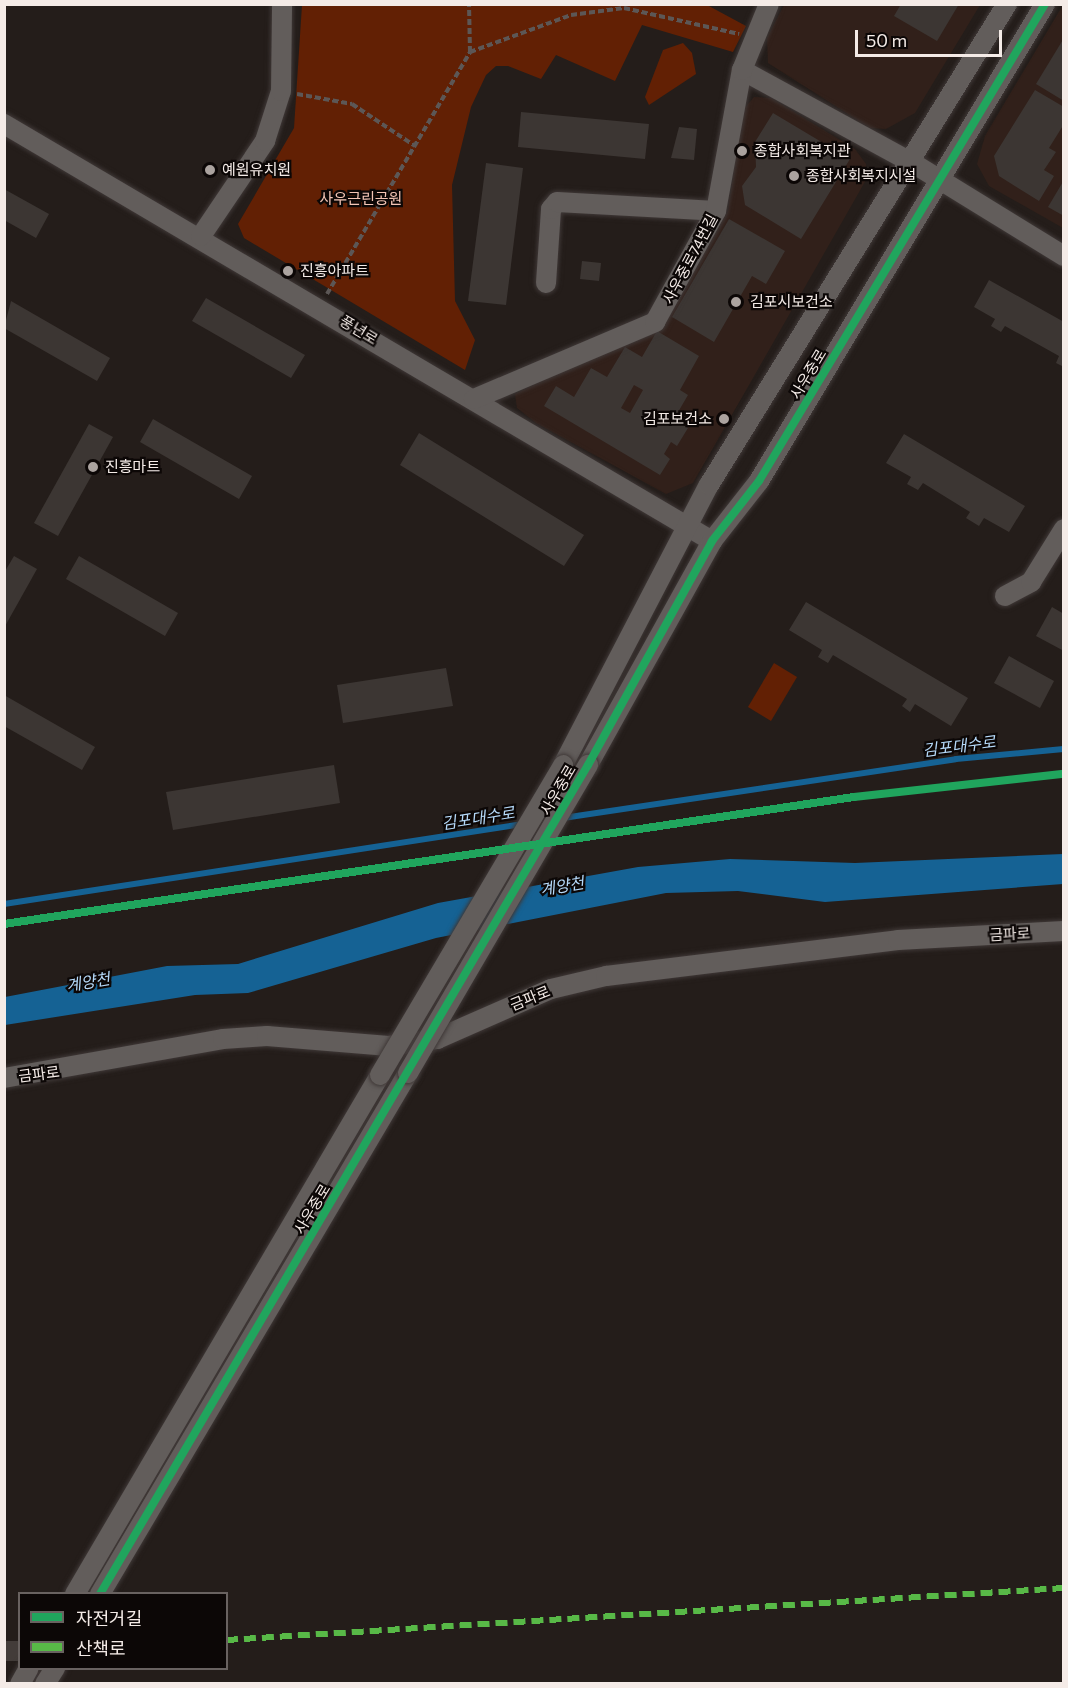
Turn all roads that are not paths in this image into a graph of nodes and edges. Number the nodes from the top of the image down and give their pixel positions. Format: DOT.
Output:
graph roads {
  1 [pos="282,4"];
  2 [pos="769,4"];
  3 [pos="1007,4"];
  4 [pos="1045,4"];
  5 [pos="742,70"];
  6 [pos="4,124"];
  7 [pos="911,162"];
  8 [pos="940,181"];
  9 [pos="716,211"];
  10 [pos="201,236"];
  11 [pos="1064,256"];
  12 [pos="546,283"];
  13 [pos="474,399"];
  14 [pos="687,527"];
  15 [pos="1064,529"];
  16 [pos="712,541"];
  17 [pos="1005,596"];
  18 [pos="1064,931"];
  19 [pos="4,1078"];
  20 [pos="76,1592"];
  21 [pos="101,1592"];
  22 [pos="28,1670"];
  23 [pos="54,1670"];
  24 [pos="20,1683"];
  25 [pos="45,1683"];
  1 -- 10 [label="street"];
  2 -- 5 [label="street, 사우중로74번길"];
  3 -- 7 [label="street, 사우중로"];
  4 -- 8 [label="street, 사우중로"];
  5 -- 7 [label="street"];
  5 -- 9 [label="street, 사우중로74번길"];
  6 -- 10 [label="street, 풍년로"];
  7 -- 8 [label="street"];
  7 -- 14 [label="street, 사우중로"];
  8 -- 11 [label="street"];
  8 -- 16 [label="street, 사우중로"];
  9 -- 12 [label="street"];
  9 -- 13 [label="street, 사우중로74번길"];
  10 -- 13 [label="street, 풍년로"];
  13 -- 14 [label="street, 풍년로"];
  14 -- 16 [label="street, 풍년로"];
  14 -- 20 [label="street, 사우중로, bridge"];
  15 -- 17 [label="street"];
  16 -- 21 [label="street, 사우중로, bridge"];
  18 -- 19 [label="street, 금파로"];
  22 -- 24 [label="street"];
  23 -- 25 [label="street"];
}
